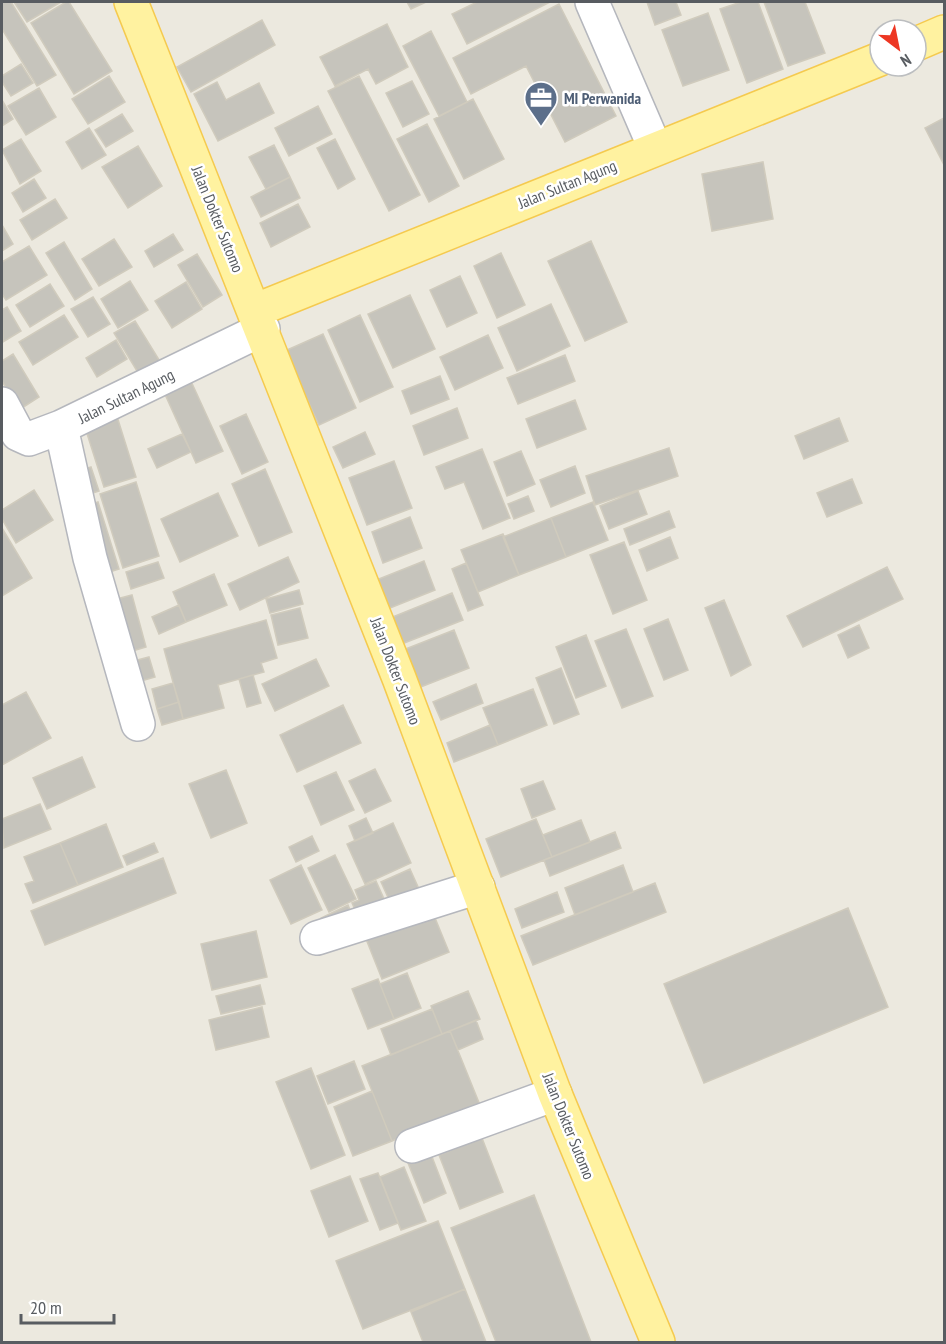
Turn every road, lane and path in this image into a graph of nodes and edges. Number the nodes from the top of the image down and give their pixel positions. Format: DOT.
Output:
graph roads {
  1 [pos="131,2"];
  2 [pos="592,2"];
  3 [pos="945,32"];
  4 [pos="928,39"];
  5 [pos="868,64"];
  6 [pos="655,148"];
  7 [pos="259,320"];
  8 [pos="2,404"];
  9 [pos="61,428"];
  10 [pos="138,724"];
  11 [pos="478,887"];
  12 [pos="317,938"];
  13 [pos="555,1094"];
  14 [pos="412,1146"];
  15 [pos="658,1342"];
  1 -- 7 [label="main road, Jalan Dokter Sutomo"];
  2 -- 6 [label="street"];
  3 -- 4 [label="main road"];
  5 -- 6 [label="main road, Jalan Sultan Agung"];
  6 -- 7 [label="main road, Jalan Sultan Agung"];
  7 -- 9 [label="street, Jalan Sultan Agung"];
  7 -- 11 [label="main road, Jalan Dokter Sutomo"];
  8 -- 9 [label="street, Jalan Sultan Agung"];
  9 -- 10 [label="street"];
  11 -- 12 [label="street"];
  11 -- 13 [label="main road, Jalan Dokter Sutomo"];
  13 -- 14 [label="street"];
  13 -- 15 [label="main road, Jalan Dokter Sutomo"];
}
